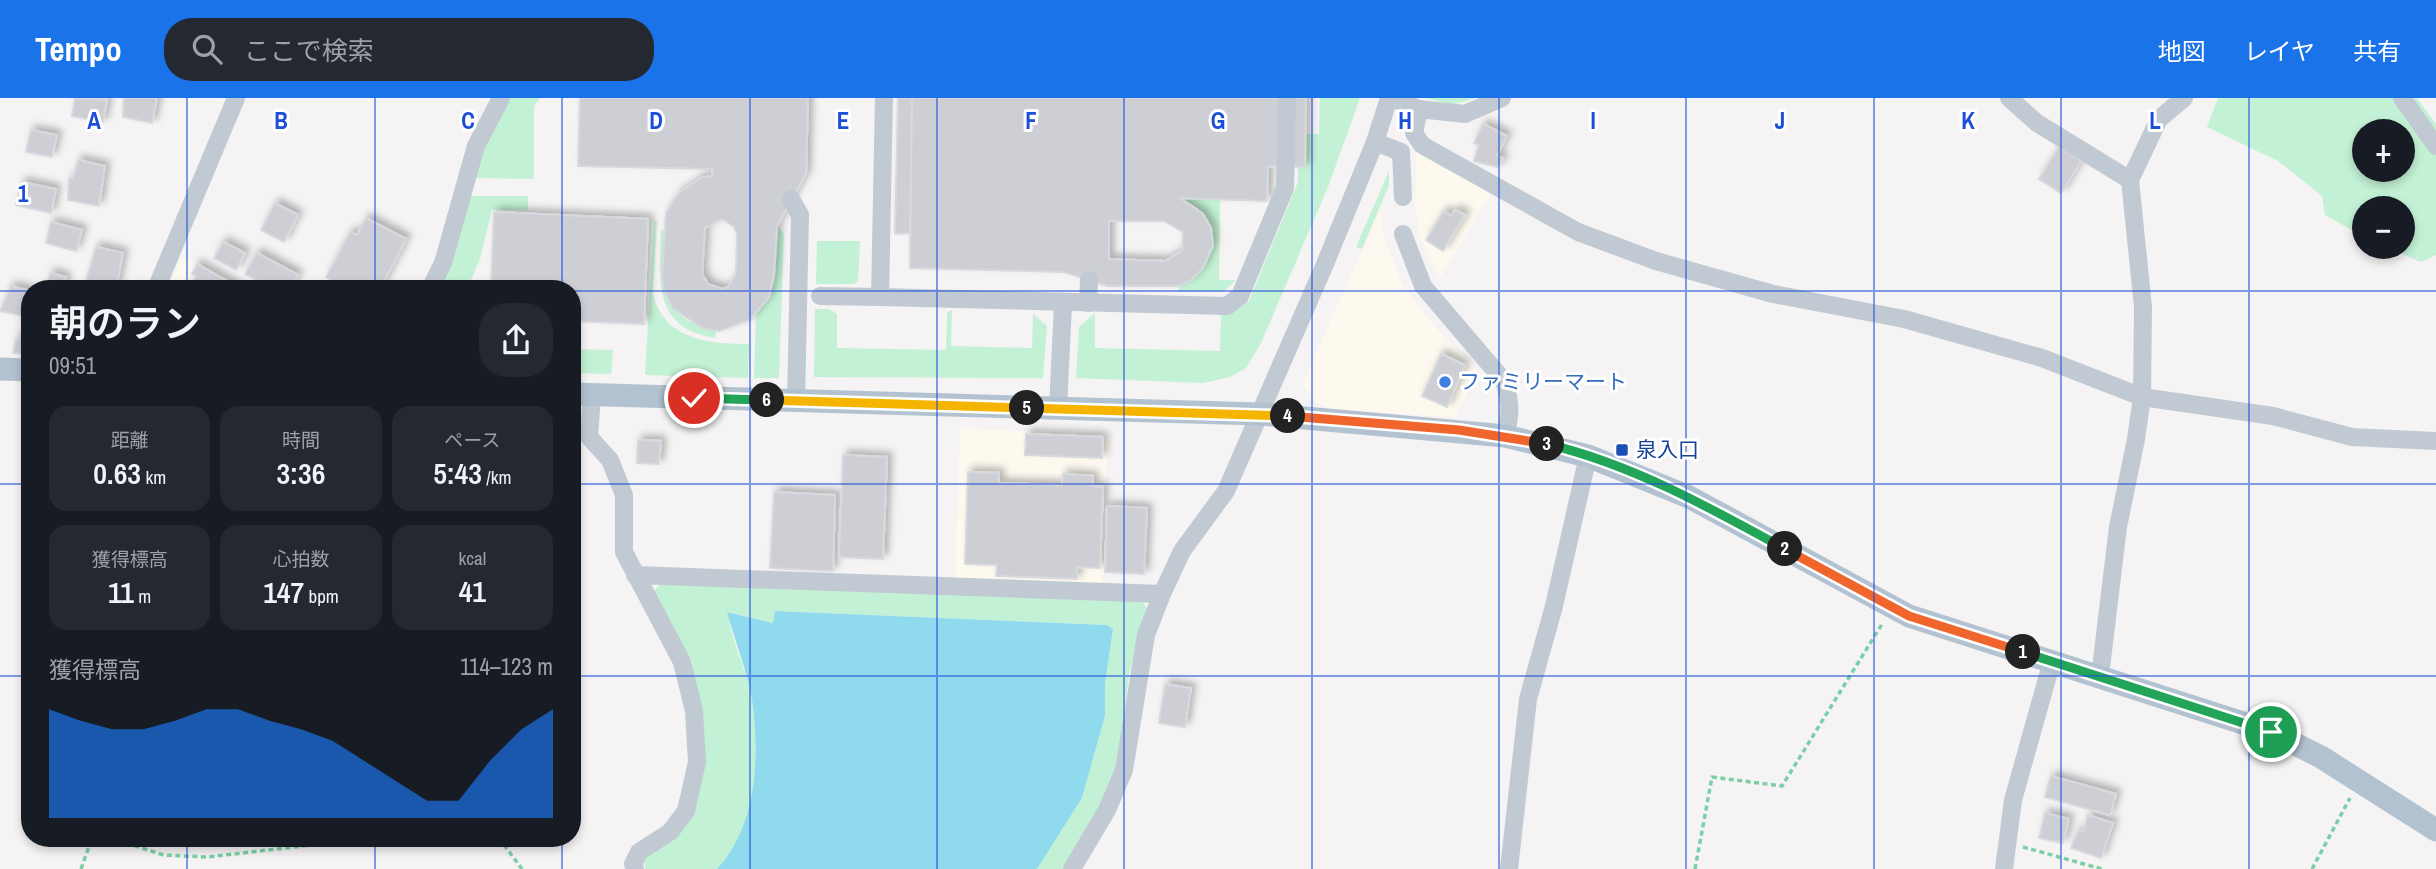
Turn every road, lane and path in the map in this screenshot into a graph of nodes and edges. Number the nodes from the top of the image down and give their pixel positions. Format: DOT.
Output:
graph roads {
  1 [pos="236,98"];
  2 [pos="501,98"];
  3 [pos="884,98"];
  4 [pos="1287,98"];
  5 [pos="1390,98"];
  6 [pos="1502,98"];
  7 [pos="2009,98"];
  8 [pos="2184,98"];
  9 [pos="2402,98"];
  10 [pos="1419,109"];
  11 [pos="1375,142"];
  12 [pos="2436,146"];
  13 [pos="2130,180"];
  14 [pos="1403,197"];
  15 [pos="791,199"];
  16 [pos="1403,234"];
  17 [pos="160,280"];
  18 [pos="434,280"];
  19 [pos="1089,280"];
  20 [pos="820,296"];
  21 [pos="880,296"];
  22 [pos="1063,303"];
  23 [pos="1088,303"];
  24 [pos="0,369"];
  25 [pos="21,370"];
  26 [pos="582,394"];
  27 [pos="2142,397"];
  28 [pos="796,401"];
  29 [pos="1058,409"];
  30 [pos="1260,414"];
  31 [pos="1506,436"];
  32 [pos="2436,441"];
  33 [pos="1588,456"];
  34 [pos="635,575"];
  35 [pos="1162,594"];
  36 [pos="1892,607"];
  37 [pos="2052,661"];
  38 [pos="2100,676"];
  39 [pos="2360,781"];
  40 [pos="2436,830"];
  41 [pos="2008,843"];
  42 [pos="89,847"];
  43 [pos="139,847"];
  44 [pos="294,847"];
  45 [pos="506,847"];
  46 [pos="81,869"];
  47 [pos="522,869"];
  48 [pos="635,869"];
  49 [pos="1072,869"];
  50 [pos="1509,869"];
  51 [pos="1695,869"];
  52 [pos="2004,869"];
  53 [pos="2102,869"];
  54 [pos="2312,869"];
  1 -- 17 [label="street"];
  2 -- 18 [label="street"];
  3 -- 21 [label="street"];
  4 -- 23 [label="street"];
  5 -- 10 [label="street"];
  5 -- 11 [label="street"];
  6 -- 10 [label="street"];
  7 -- 13 [label="street"];
  8 -- 13 [label="street"];
  9 -- 12 [label="street"];
  10 -- 27 [label="street"];
  11 -- 14 [label="street"];
  11 -- 30 [label="street"];
  13 -- 27 [label="street"];
  15 -- 28 [label="street"];
  16 -- 31 [label="street"];
  19 -- 23 [label="street"];
  20 -- 21 [label="street"];
  21 -- 22 [label="street"];
  22 -- 23 [label="street"];
  22 -- 29 [label="street"];
  24 -- 25 [label="main road"];
  26 -- 28 [label="main road"];
  26 -- 34 [label="street"];
  27 -- 32 [label="street"];
  27 -- 38 [label="street"];
  28 -- 29 [label="main road"];
  29 -- 30 [label="main road"];
  30 -- 31 [label="main road"];
  30 -- 35 [label="street"];
  31 -- 33 [label="main road"];
  33 -- 36 [label="main road"];
  33 -- 50 [label="street"];
  34 -- 35 [label="street"];
  34 -- 48 [label="street"];
  35 -- 49 [label="street"];
  36 -- 37 [label="main road"];
  36 -- 51 [label="path"];
  37 -- 38 [label="main road"];
  37 -- 41 [label="street"];
  38 -- 39 [label="main road"];
  39 -- 40 [label="main road"];
  39 -- 54 [label="path"];
  41 -- 52 [label="street"];
  41 -- 53 [label="path"];
  42 -- 46 [label="path"];
  43 -- 44 [label="path"];
  45 -- 47 [label="path"];
}
